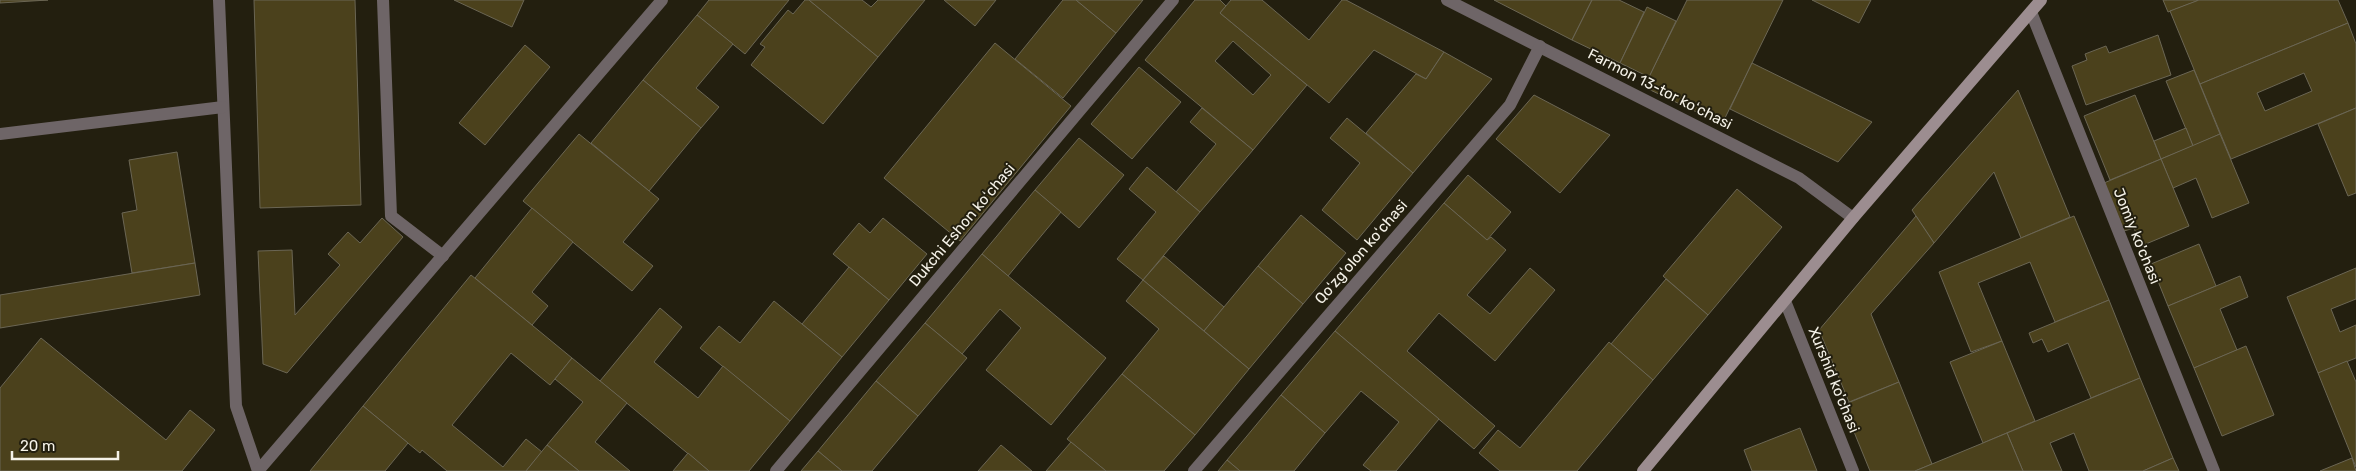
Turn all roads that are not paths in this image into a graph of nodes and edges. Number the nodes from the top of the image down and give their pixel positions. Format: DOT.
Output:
graph roads {
  1 [pos="220,0"];
  2 [pos="383,0"];
  3 [pos="662,0"];
  4 [pos="1173,0"];
  5 [pos="1447,0"];
  6 [pos="2042,0"];
  7 [pos="2031,12"];
  8 [pos="1540,46"];
  9 [pos="223,107"];
  10 [pos="0,134"];
  11 [pos="1853,218"];
  12 [pos="443,256"];
  13 [pos="1785,301"];
  14 [pos="258,471"];
  15 [pos="776,471"];
  16 [pos="1194,471"];
  17 [pos="1643,471"];
  18 [pos="1853,471"];
  19 [pos="2214,471"];
  1 -- 9 [label="street"];
  2 -- 12 [label="street"];
  3 -- 12 [label="street"];
  4 -- 15 [label="street, Dukchi Eshon koʻchasi"];
  5 -- 8 [label="street, Farmon 13-tor koʻchasi"];
  6 -- 7 [label="street"];
  7 -- 11 [label="street"];
  7 -- 19 [label="street, Jomiy ko'chasi"];
  8 -- 11 [label="street, Farmon 13-tor koʻchasi"];
  8 -- 16 [label="street, Qoʻzgʻolon koʻchasi"];
  9 -- 10 [label="street"];
  9 -- 14 [label="street"];
  11 -- 13 [label="street"];
  12 -- 14 [label="street"];
  13 -- 17 [label="street"];
  13 -- 18 [label="street, Xurshid ko'chasi"];
}
